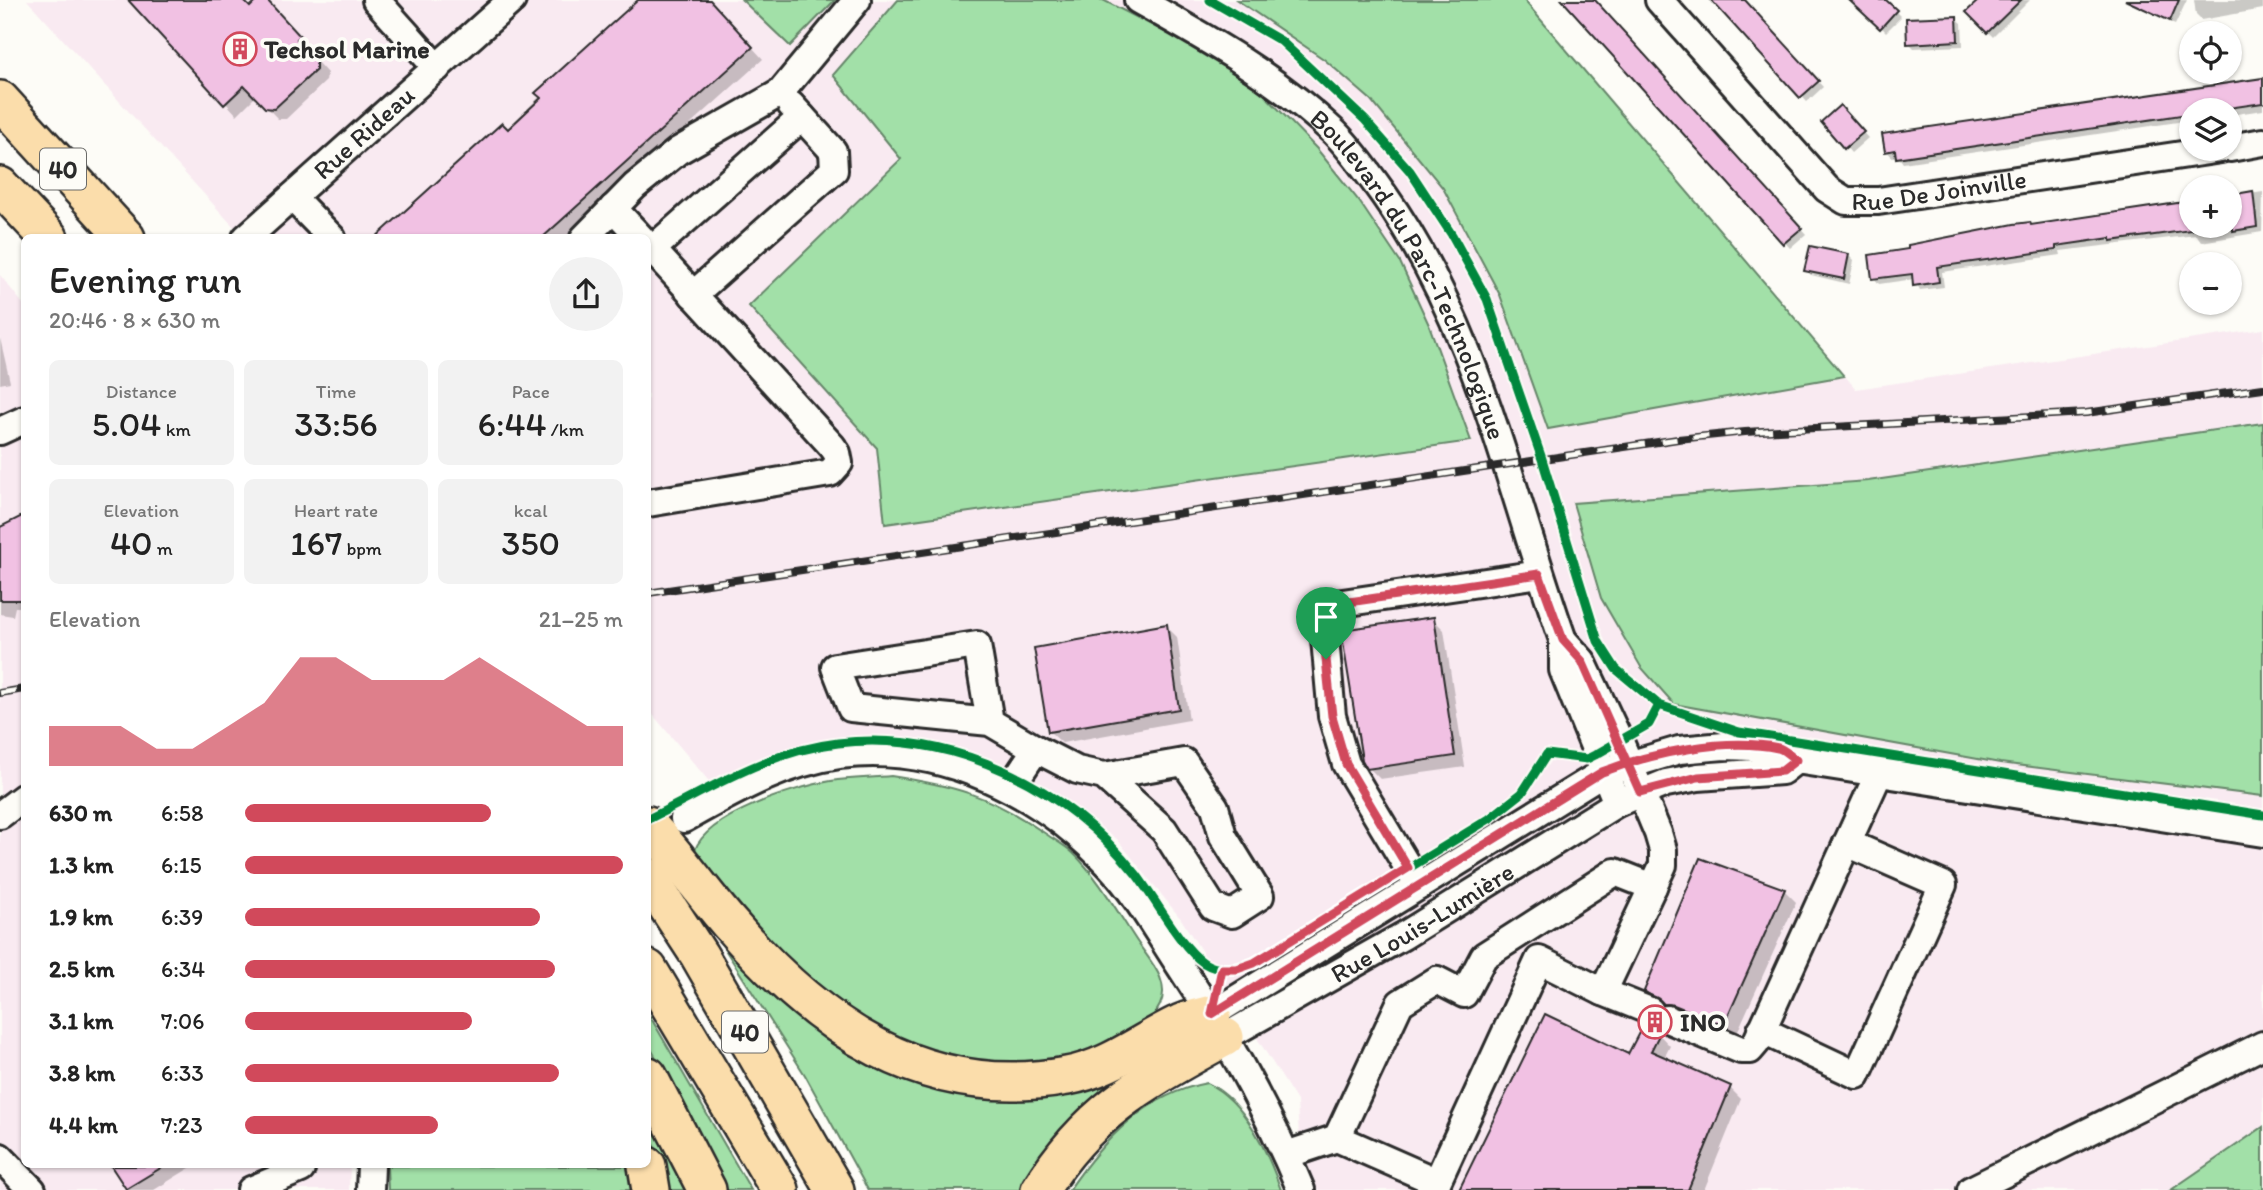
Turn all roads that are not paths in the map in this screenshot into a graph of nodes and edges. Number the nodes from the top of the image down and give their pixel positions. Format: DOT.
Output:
graph roads {
  1 [pos="376,0"];
  2 [pos="512,0"];
  3 [pos="857,0"];
  4 [pos="1138,0"];
  5 [pos="1659,0"];
  6 [pos="437,68"];
  7 [pos="780,93"];
  8 [pos="0,100"];
  9 [pos="802,117"];
  10 [pos="2263,142"];
  11 [pos="2242,146"];
  12 [pos="2179,155"];
  13 [pos="0,186"];
  14 [pos="292,197"];
  15 [pos="0,206"];
  16 [pos="613,208"];
  17 [pos="23,234"];
  18 [pos="45,234"];
  19 [pos="122,234"];
  20 [pos="250,234"];
  21 [pos="328,234"];
  22 [pos="588,234"];
  23 [pos="636,234"];
  24 [pos="651,243"];
  25 [pos="651,250"];
  26 [pos="693,295"];
  27 [pos="21,421"];
  28 [pos="0,431"];
  29 [pos="651,503"];
  30 [pos="1539,574"];
  31 [pos="1563,640"];
  32 [pos="990,722"];
  33 [pos="1036,749"];
  34 [pos="1796,760"];
  35 [pos="1628,762"];
  36 [pos="1602,772"];
  37 [pos="1879,772"];
  38 [pos="1104,776"];
  39 [pos="1010,788"];
  40 [pos="1629,797"];
  41 [pos="21,799"];
  42 [pos="0,815"];
  43 [pos="684,819"];
  44 [pos="651,829"];
  45 [pos="2263,833"];
  46 [pos="1847,843"];
  47 [pos="651,882"];
  48 [pos="1419,886"];
  49 [pos="1653,887"];
  50 [pos="1514,934"];
  51 [pos="1539,960"];
  52 [pos="651,974"];
  53 [pos="1603,992"];
  54 [pos="1218,1025"];
  55 [pos="1761,1030"];
  56 [pos="2263,1045"];
  57 [pos="651,1082"];
  58 [pos="1337,1138"];
  59 [pos="1286,1155"];
  60 [pos="0,1157"];
  61 [pos="371,1168"];
  62 [pos="647,1168"];
  63 [pos="302,1175"];
  64 [pos="0,1186"];
  65 [pos="1436,1186"];
  66 [pos="30,1188"];
  67 [pos="251,1190"];
  68 [pos="370,1190"];
  69 [pos="651,1190"];
  70 [pos="707,1190"];
  71 [pos="780,1190"];
  72 [pos="835,1190"];
  73 [pos="1040,1190"];
  74 [pos="1301,1190"];
  75 [pos="1971,1190"];
  1 -- 6 [label="street"];
  2 -- 6 [label="street, Rue Rideau"];
  3 -- 7 [label="street"];
  4 -- 30 [label="street, Boulevard du Parc-Technologique"];
  5 -- 12 [label="street, Rue De Joinville"];
  6 -- 14 [label="street, Rue Rideau"];
  7 -- 9 [label="street"];
  7 -- 16 [label="street"];
  8 -- 19 [label="highway, 40"];
  9 -- 24 [label="street"];
  9 -- 26 [label="street"];
  10 -- 11 [label="street"];
  13 -- 18 [label="highway"];
  14 -- 20 [label="street, Rue Rideau"];
  14 -- 21 [label="street"];
  15 -- 17 [label="highway"];
  16 -- 22 [label="street"];
  16 -- 23 [label="street"];
  25 -- 26 [label="street"];
  26 -- 29 [label="street"];
  27 -- 28 [label="street"];
  30 -- 31 [label="street, Boulevard du Parc-Technologique"];
  30 -- 48 [label="street"];
  31 -- 35 [label="street, Boulevard du Parc-Technologique"];
  31 -- 36 [label="street, Boulevard du Parc-Technologique"];
  32 -- 32 [label="street"];
  32 -- 33 [label="street"];
  33 -- 38 [label="street"];
  33 -- 39 [label="street"];
  34 -- 35 [label="street"];
  34 -- 37 [label="street"];
  34 -- 40 [label="street"];
  35 -- 36 [label="street"];
  35 -- 40 [label="street, Boulevard du Parc-Technologique"];
  36 -- 40 [label="street, Boulevard du Parc-Technologique"];
  36 -- 48 [label="street, Rue Louis-Lumière"];
  37 -- 45 [label="street"];
  37 -- 46 [label="street"];
  38 -- 38 [label="street"];
  39 -- 43 [label="street"];
  39 -- 54 [label="street"];
  40 -- 49 [label="street"];
  40 -- 54 [label="street, Rue Louis-Lumière"];
  41 -- 42 [label="street"];
  44 -- 54 [label="highway"];
  46 -- 55 [label="street"];
  46 -- 55 [label="street"];
  47 -- 72 [label="highway, 40"];
  48 -- 54 [label="street, Rue Louis-Lumière"];
  49 -- 50 [label="street"];
  49 -- 53 [label="street"];
  50 -- 51 [label="street"];
  50 -- 58 [label="street"];
  51 -- 53 [label="street"];
  51 -- 65 [label="street"];
  52 -- 71 [label="highway"];
  53 -- 55 [label="street"];
  54 -- 59 [label="street"];
  54 -- 73 [label="highway"];
  56 -- 75 [label="street"];
  57 -- 70 [label="highway"];
  58 -- 59 [label="street"];
  58 -- 65 [label="street"];
  59 -- 74 [label="street"];
  60 -- 66 [label="street"];
  61 -- 68 [label="street"];
  62 -- 69 [label="highway"];
  63 -- 67 [label="street"];
  64 -- 66 [label="street"];
}
